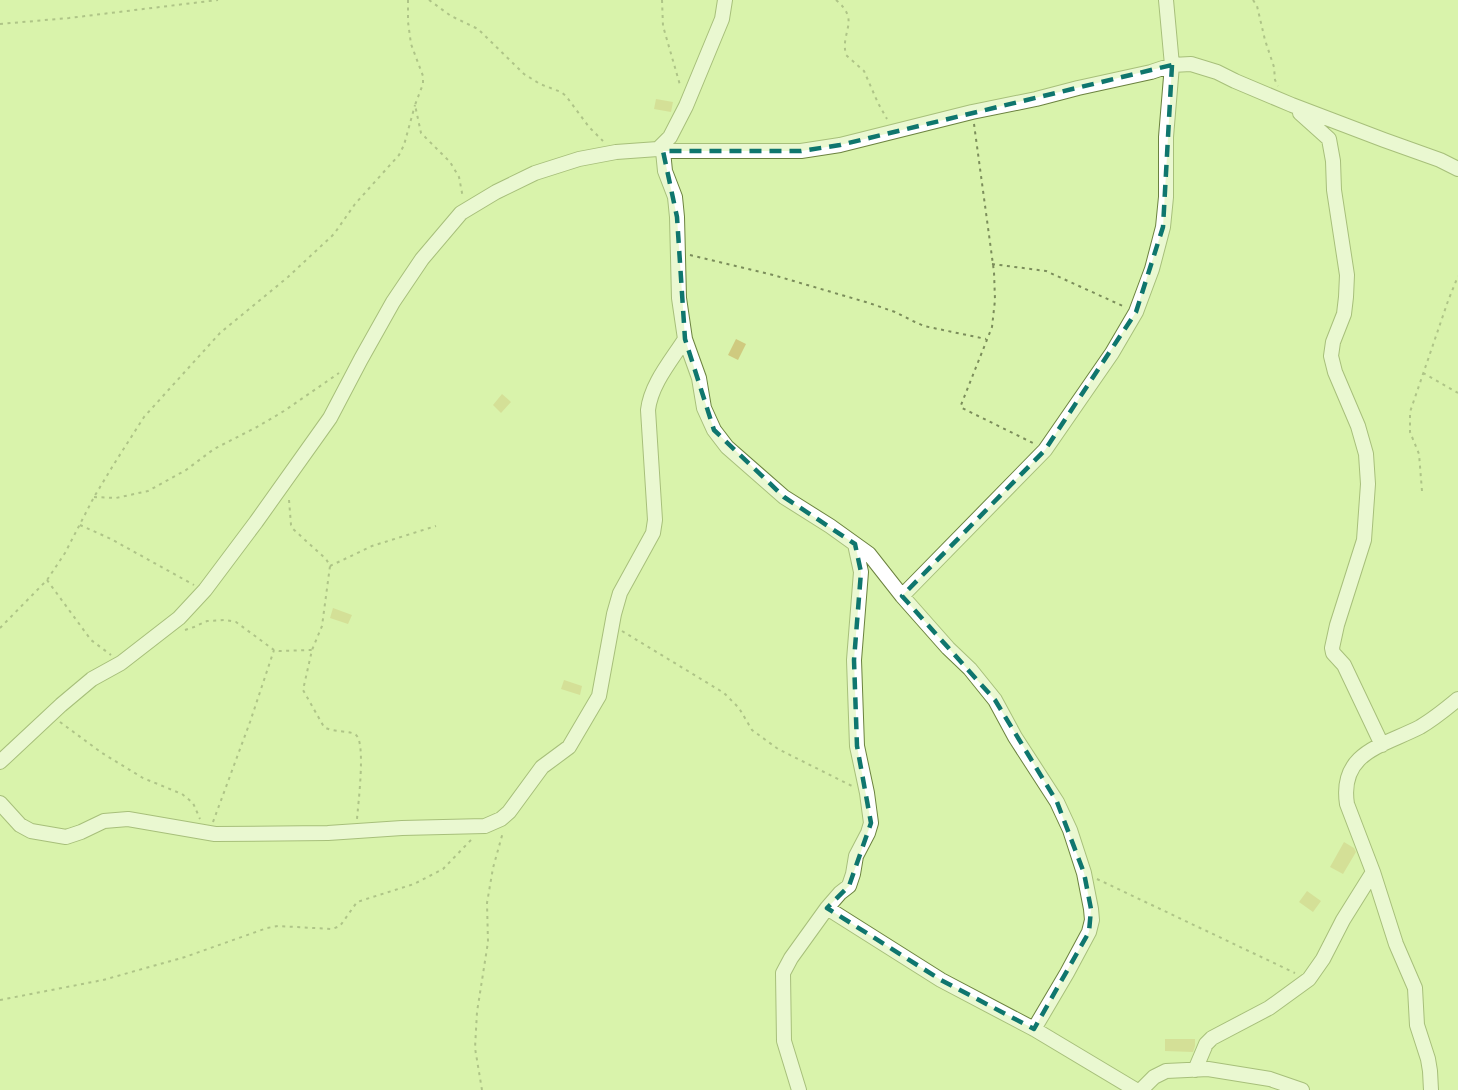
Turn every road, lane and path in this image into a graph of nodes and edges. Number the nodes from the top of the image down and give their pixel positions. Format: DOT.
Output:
graph roads {
  1 [pos="197,0"];
  2 [pos="218,0"];
  3 [pos="408,0"];
  4 [pos="429,0"];
  5 [pos="662,0"];
  6 [pos="725,0"];
  7 [pos="836,0"];
  8 [pos="1166,0"];
  9 [pos="1253,0"];
  10 [pos="192,3"];
  11 [pos="0,24"];
  12 [pos="1172,65"];
  13 [pos="1287,103"];
  14 [pos="415,105"];
  15 [pos="686,106"];
  16 [pos="972,112"];
  17 [pos="897,131"];
  18 [pos="661,150"];
  19 [pos="616,152"];
  20 [pos="1458,169"];
  21 [pos="461,213"];
  22 [pos="678,252"];
  23 [pos="992,264"];
  24 [pos="1458,276"];
  25 [pos="1136,312"];
  26 [pos="685,339"];
  27 [pos="987,339"];
  28 [pos="343,370"];
  29 [pos="1423,373"];
  30 [pos="1458,393"];
  31 [pos="1045,450"];
  32 [pos="287,479"];
  33 [pos="1422,491"];
  34 [pos="94,497"];
  35 [pos="80,525"];
  36 [pos="436,526"];
  37 [pos="855,544"];
  38 [pos="330,566"];
  39 [pos="47,580"];
  40 [pos="205,590"];
  41 [pos="902,596"];
  42 [pos="612,625"];
  43 [pos="0,628"];
  44 [pos="184,630"];
  45 [pos="274,650"];
  46 [pos="312,650"];
  47 [pos="121,663"];
  48 [pos="1458,699"];
  49 [pos="51,714"];
  50 [pos="1382,745"];
  51 [pos="0,762"];
  52 [pos="867,793"];
  53 [pos="0,803"];
  54 [pos="509,812"];
  55 [pos="485,826"];
  56 [pos="356,831"];
  57 [pos="205,832"];
  58 [pos="1373,872"];
  59 [pos="1084,873"];
  60 [pos="826,908"];
  61 [pos="1309,979"];
  62 [pos="0,1000"];
  63 [pos="1034,1029"];
  64 [pos="1195,1070"];
  65 [pos="482,1090"];
  66 [pos="799,1090"];
  67 [pos="1136,1090"];
  68 [pos="1141,1090"];
  69 [pos="1302,1090"];
  70 [pos="1431,1090"];
  1 -- 10 [label="path"];
  2 -- 10 [label="path"];
  3 -- 14 [label="path"];
  4 -- 19 [label="path"];
  5 -- 15 [label="path"];
  6 -- 15 [label="street"];
  7 -- 17 [label="path"];
  8 -- 12 [label="street"];
  9 -- 13 [label="path"];
  10 -- 11 [label="path"];
  12 -- 13 [label="street"];
  12 -- 16 [label="street"];
  12 -- 25 [label="street"];
  13 -- 20 [label="street"];
  13 -- 50 [label="street"];
  14 -- 21 [label="path"];
  14 -- 34 [label="path"];
  15 -- 18 [label="street"];
  16 -- 17 [label="street"];
  16 -- 23 [label="path"];
  17 -- 18 [label="street"];
  18 -- 19 [label="street"];
  18 -- 22 [label="street"];
  19 -- 21 [label="street"];
  21 -- 32 [label="street"];
  22 -- 26 [label="street"];
  22 -- 27 [label="path"];
  23 -- 25 [label="path"];
  23 -- 27 [label="path"];
  24 -- 29 [label="path"];
  25 -- 31 [label="street"];
  26 -- 37 [label="street"];
  26 -- 42 [label="street"];
  27 -- 31 [label="path"];
  28 -- 34 [label="path"];
  29 -- 30 [label="path"];
  29 -- 33 [label="path"];
  31 -- 41 [label="street"];
  32 -- 38 [label="path"];
  32 -- 40 [label="street"];
  34 -- 35 [label="path"];
  35 -- 39 [label="path"];
  35 -- 40 [label="path"];
  36 -- 38 [label="path"];
  37 -- 41 [label="street"];
  37 -- 52 [label="street"];
  38 -- 46 [label="path"];
  39 -- 43 [label="path"];
  39 -- 47 [label="path"];
  40 -- 47 [label="street"];
  41 -- 59 [label="street"];
  42 -- 52 [label="path"];
  42 -- 54 [label="street"];
  44 -- 45 [label="path"];
  45 -- 46 [label="path"];
  45 -- 57 [label="path"];
  46 -- 56 [label="path"];
  47 -- 49 [label="street"];
  48 -- 50 [label="street"];
  49 -- 51 [label="street"];
  49 -- 57 [label="path"];
  50 -- 58 [label="street"];
  52 -- 60 [label="street"];
  53 -- 57 [label="street"];
  54 -- 55 [label="street"];
  54 -- 65 [label="path"];
  55 -- 56 [label="street"];
  55 -- 62 [label="path"];
  56 -- 57 [label="street"];
  58 -- 61 [label="street"];
  58 -- 70 [label="street"];
  59 -- 61 [label="path"];
  59 -- 63 [label="street"];
  60 -- 63 [label="street"];
  60 -- 66 [label="street"];
  61 -- 64 [label="street"];
  63 -- 67 [label="street"];
  64 -- 68 [label="street"];
  64 -- 69 [label="street"];
}
